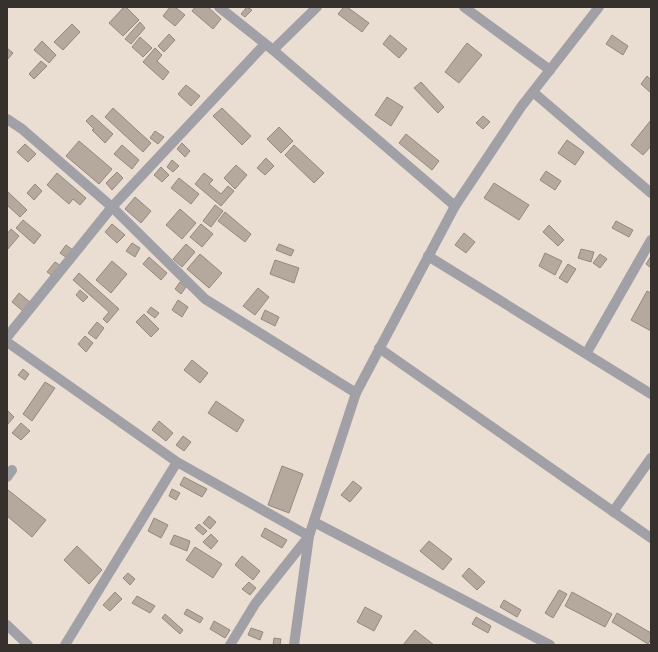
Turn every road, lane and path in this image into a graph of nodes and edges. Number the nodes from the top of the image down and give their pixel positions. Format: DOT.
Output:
graph roads {
  1 [pos="219,7"];
  2 [pos="317,7"];
  3 [pos="464,7"];
  4 [pos="599,7"];
  5 [pos="269,47"];
  6 [pos="550,70"];
  7 [pos="533,92"];
  8 [pos="7,120"];
  9 [pos="651,193"];
  10 [pos="455,206"];
  11 [pos="112,207"];
  12 [pos="651,240"];
  13 [pos="428,256"];
  14 [pos="7,338"];
  15 [pos="7,342"];
  16 [pos="379,348"];
  17 [pos="586,354"];
  18 [pos="356,393"];
  19 [pos="651,394"];
  20 [pos="651,458"];
  21 [pos="177,462"];
  22 [pos="613,512"];
  23 [pos="314,522"];
  24 [pos="309,536"];
  25 [pos="651,538"];
  26 [pos="7,625"];
  27 [pos="295,644"];
  28 [pos="28,645"];
  29 [pos="65,645"];
  30 [pos="230,645"];
  31 [pos="550,645"];
  1 -- 5 [label="street"];
  2 -- 5 [label="street"];
  3 -- 6 [label="street"];
  4 -- 6 [label="street"];
  5 -- 10 [label="street"];
  5 -- 11 [label="street"];
  6 -- 7 [label="street"];
  7 -- 9 [label="street"];
  7 -- 10 [label="street"];
  8 -- 11 [label="street"];
  10 -- 13 [label="street"];
  11 -- 14 [label="street"];
  11 -- 18 [label="street"];
  12 -- 17 [label="street"];
  13 -- 16 [label="street"];
  13 -- 17 [label="street"];
  15 -- 21 [label="street"];
  16 -- 18 [label="street"];
  16 -- 22 [label="street"];
  17 -- 19 [label="street"];
  18 -- 23 [label="street"];
  20 -- 22 [label="street"];
  21 -- 24 [label="street"];
  21 -- 29 [label="street"];
  22 -- 25 [label="street"];
  23 -- 24 [label="street"];
  23 -- 31 [label="street"];
  24 -- 27 [label="street"];
  24 -- 30 [label="street"];
  26 -- 28 [label="street"];
}
